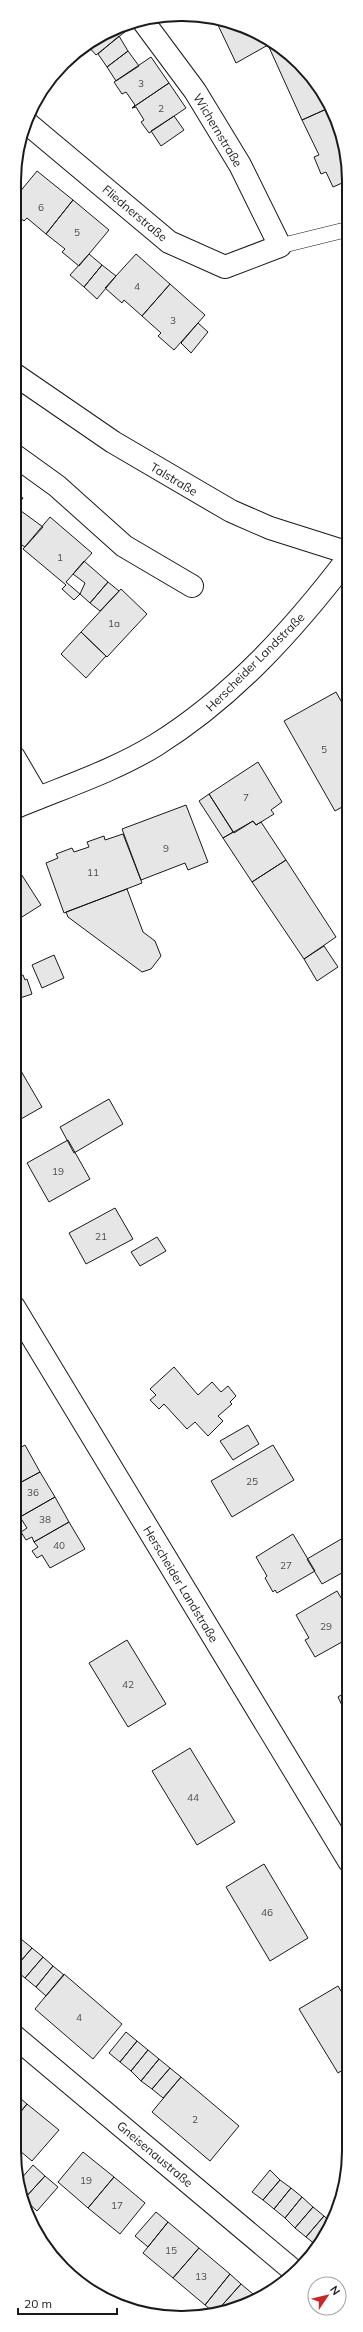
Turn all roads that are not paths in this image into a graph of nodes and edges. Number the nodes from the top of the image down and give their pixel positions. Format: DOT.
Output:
graph roads {
  1 [pos="146,25"];
  2 [pos="31,126"];
  3 [pos="342,231"];
  4 [pos="280,246"];
  5 [pos="21,379"];
  6 [pos="21,460"];
  7 [pos="342,551"];
  8 [pos="342,566"];
  9 [pos="192,586"];
  10 [pos="21,769"];
  11 [pos="38,798"];
  12 [pos="21,805"];
  13 [pos="21,1319"];
  14 [pos="342,1849"];
  15 [pos="21,2042"];
  16 [pos="290,2268"];
  1 -- 4 [label="main road, Wichernstraße"];
  2 -- 4 [label="main road, Fliednerstraße"];
  3 -- 4 [label="lane, Fliednerstraße"];
  5 -- 7 [label="main road, Talstraße"];
  6 -- 9 [label="main road"];
  8 -- 11 [label="main road, Herscheider Landstraße"];
  10 -- 11 [label="main road"];
  11 -- 12 [label="main road, Herscheider Landstraße"];
  13 -- 14 [label="main road, Herscheider Landstraße"];
  15 -- 16 [label="main road, Gneisenaustraße"];
}
